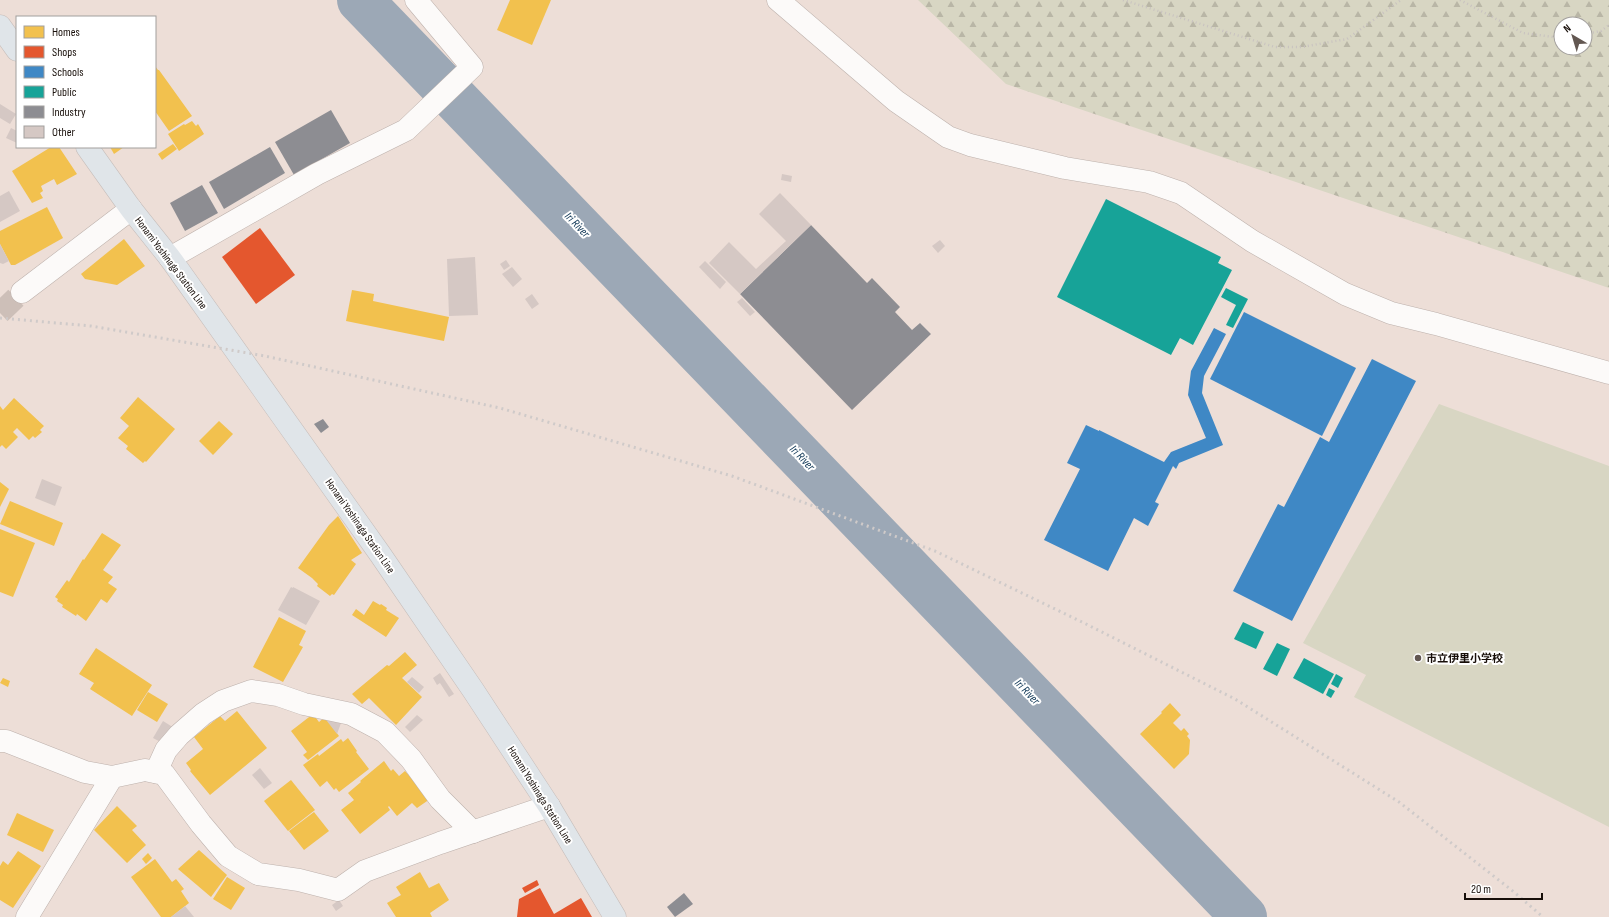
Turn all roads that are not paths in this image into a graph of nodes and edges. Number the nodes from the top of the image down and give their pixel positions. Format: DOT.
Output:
graph roads {
  1 [pos="416,0"];
  2 [pos="778,0"];
  3 [pos="0,26"];
  4 [pos="16,49"];
  5 [pos="88,148"];
  6 [pos="131,209"];
  7 [pos="170,258"];
  8 [pos="22,292"];
  9 [pos="1609,373"];
  10 [pos="0,741"];
  11 [pos="156,772"];
  12 [pos="112,777"];
  13 [pos="549,806"];
  14 [pos="473,832"];
  15 [pos="27,917"];
  16 [pos="616,917"];
  1 -- 7 [label="street"];
  2 -- 9 [label="street"];
  3 -- 4 [label="main road"];
  5 -- 6 [label="main road, Honami Yoshinaga Station Line"];
  6 -- 7 [label="main road, Honami Yoshinaga Station Line"];
  6 -- 8 [label="street"];
  7 -- 13 [label="main road, Honami Yoshinaga Station Line"];
  10 -- 12 [label="street"];
  11 -- 12 [label="street"];
  11 -- 14 [label="street"];
  11 -- 14 [label="street"];
  12 -- 15 [label="street"];
  13 -- 14 [label="street"];
  13 -- 16 [label="main road, Honami Yoshinaga Station Line"];
}
